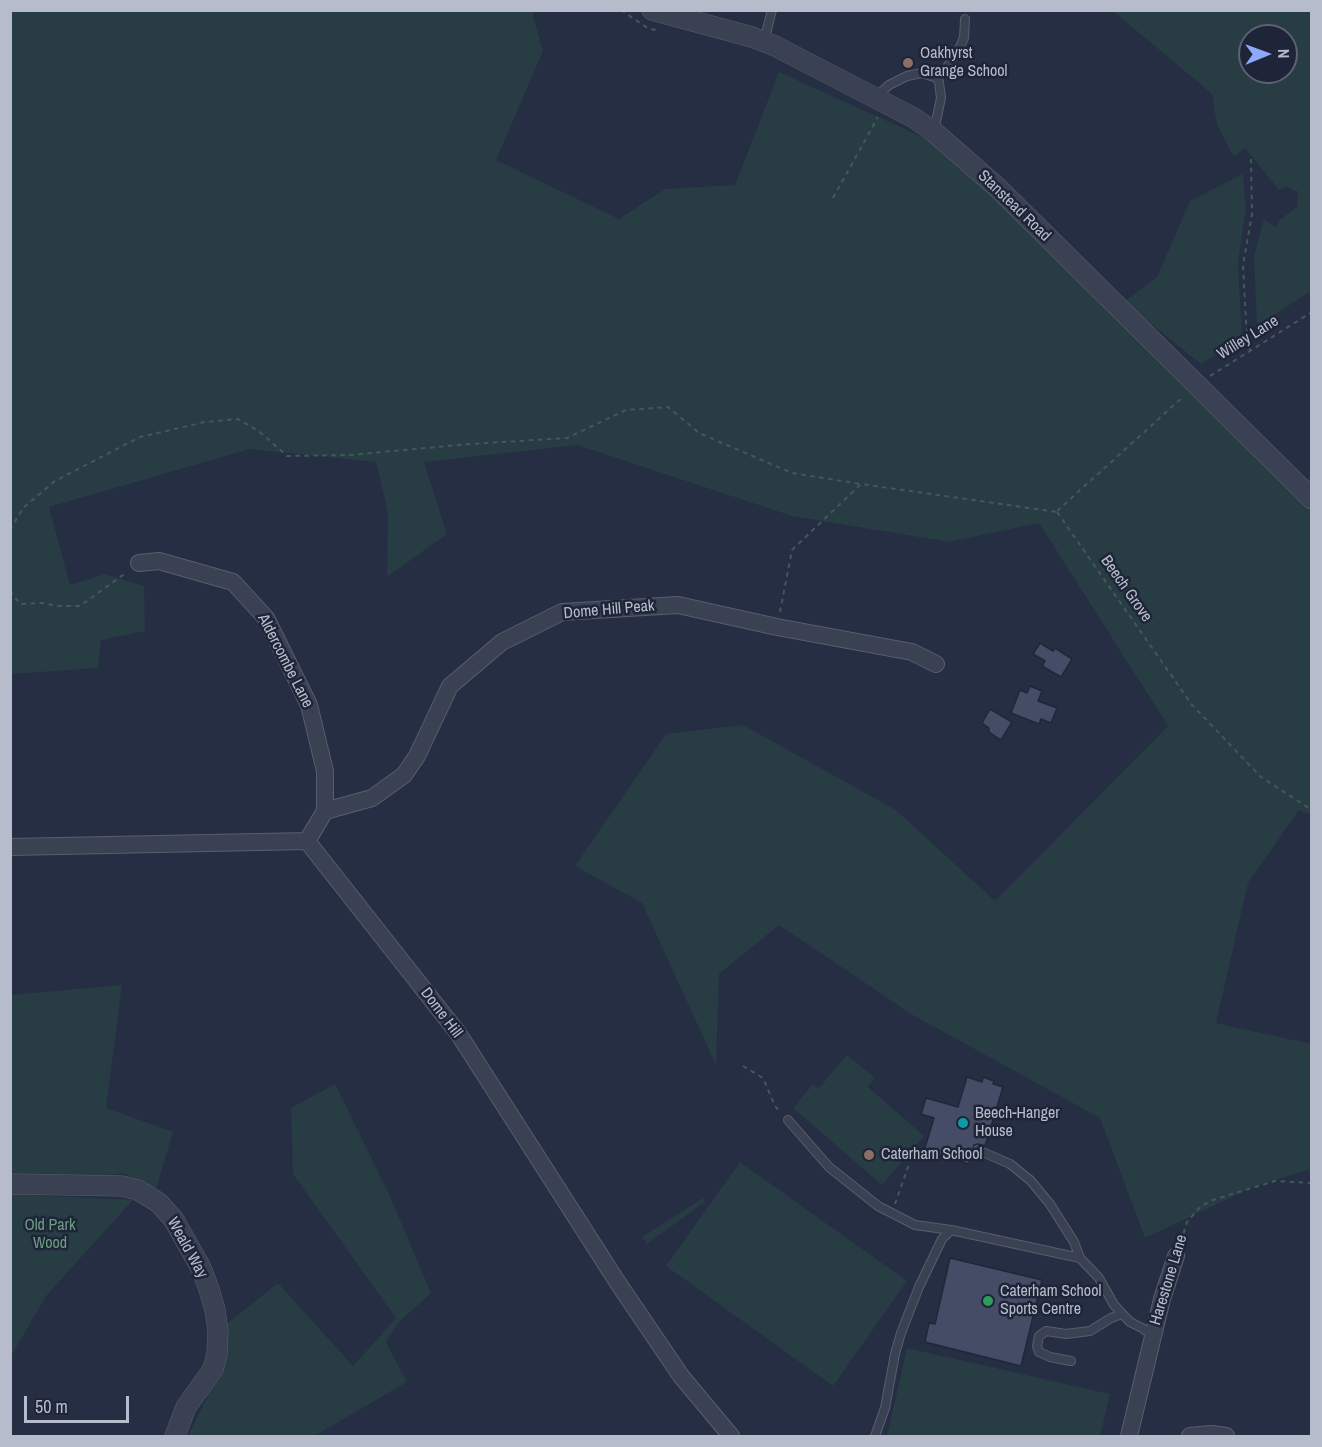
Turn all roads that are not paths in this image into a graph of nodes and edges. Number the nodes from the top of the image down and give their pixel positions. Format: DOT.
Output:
graph roads {
  1 [pos="652,10"];
  2 [pos="772,10"];
  3 [pos="965,19"];
  4 [pos="764,42"];
  5 [pos="937,78"];
  6 [pos="880,101"];
  7 [pos="934,132"];
  8 [pos="1311,499"];
  9 [pos="139,563"];
  10 [pos="936,664"];
  11 [pos="325,811"];
  12 [pos="307,841"];
  13 [pos="10,847"];
  14 [pos="788,1120"];
  15 [pos="978,1150"];
  16 [pos="10,1184"];
  17 [pos="951,1230"];
  18 [pos="1176,1256"];
  19 [pos="1080,1258"];
  20 [pos="1122,1314"];
  21 [pos="1152,1336"];
  22 [pos="1071,1361"];
  23 [pos="175,1437"];
  24 [pos="731,1437"];
  25 [pos="875,1437"];
  26 [pos="1129,1437"];
  27 [pos="1190,1437"];
  28 [pos="1227,1437"];
  1 -- 4 [label="street, Stanstead Road"];
  2 -- 4 [label="lane"];
  3 -- 5 [label="lane"];
  4 -- 6 [label="street, Stanstead Road"];
  5 -- 6 [label="lane"];
  5 -- 7 [label="lane"];
  6 -- 7 [label="street, Stanstead Road"];
  7 -- 8 [label="street, Stanstead Road"];
  9 -- 11 [label="street, Aldercombe Lane"];
  10 -- 11 [label="street, Dome Hill Peak"];
  11 -- 12 [label="street"];
  12 -- 13 [label="street"];
  12 -- 24 [label="street, Dome Hill"];
  14 -- 17 [label="lane"];
  15 -- 19 [label="lane"];
  16 -- 23 [label="street, Weald Way"];
  17 -- 19 [label="lane"];
  17 -- 25 [label="lane"];
  18 -- 21 [label="street, Harestone Lane"];
  19 -- 20 [label="lane"];
  20 -- 21 [label="lane"];
  20 -- 22 [label="lane"];
  21 -- 26 [label="street, Harestone Lane"];
  27 -- 28 [label="street"];
}
